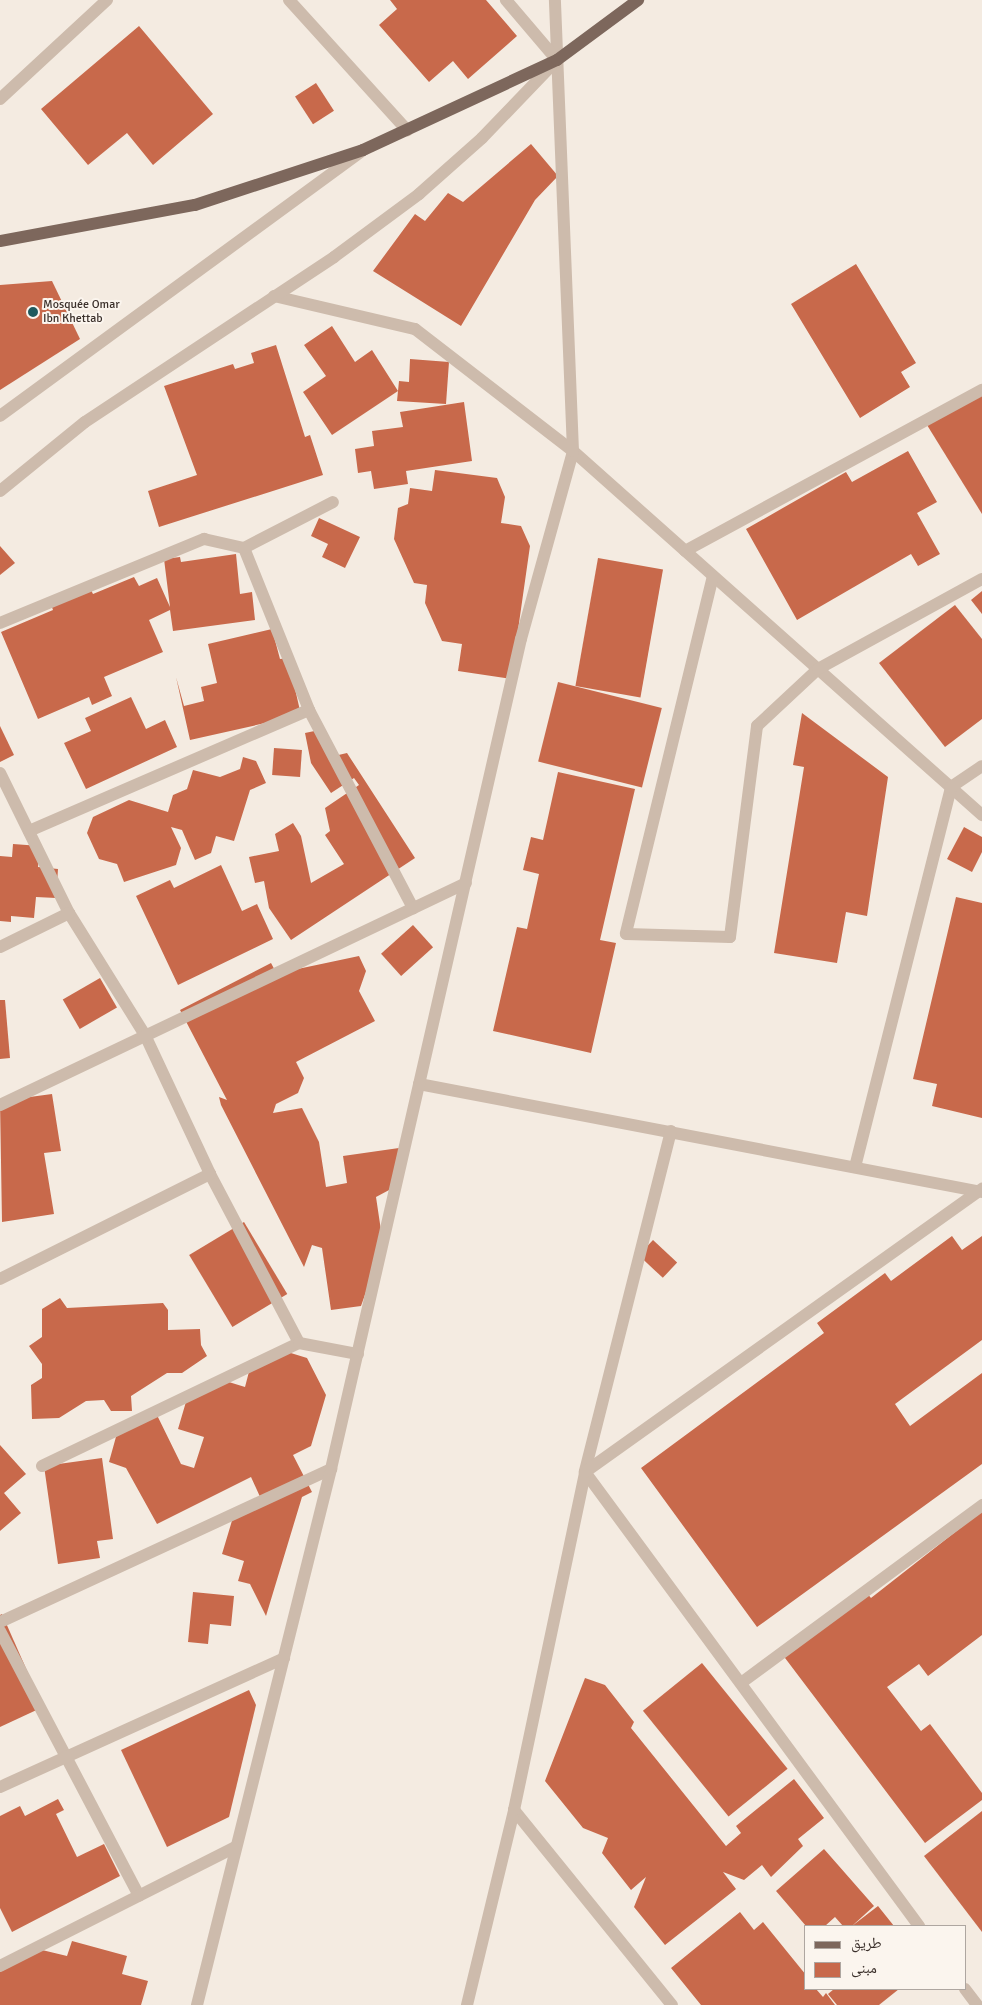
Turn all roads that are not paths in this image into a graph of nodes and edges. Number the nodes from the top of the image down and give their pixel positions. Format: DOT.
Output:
graph roads {
  1 [pos="107,0"];
  2 [pos="289,0"];
  3 [pos="506,0"];
  4 [pos="555,0"];
  5 [pos="638,0"];
  6 [pos="556,60"];
  7 [pos="0,99"];
  8 [pos="407,130"];
  9 [pos="363,150"];
  10 [pos="0,241"];
  11 [pos="274,296"];
  12 [pos="982,390"];
  13 [pos="0,416"];
  14 [pos="573,451"];
  15 [pos="0,491"];
  16 [pos="333,502"];
  17 [pos="244,548"];
  18 [pos="685,551"];
  19 [pos="713,576"];
  20 [pos="982,579"];
  21 [pos="0,623"];
  22 [pos="818,669"];
  23 [pos="309,710"];
  24 [pos="982,766"];
  25 [pos="0,773"];
  26 [pos="951,787"];
  27 [pos="982,814"];
  28 [pos="29,831"];
  29 [pos="466,883"];
  30 [pos="412,908"];
  31 [pos="69,912"];
  32 [pos="0,946"];
  33 [pos="145,1036"];
  34 [pos="420,1084"];
  35 [pos="0,1105"];
  36 [pos="671,1132"];
  37 [pos="855,1167"];
  38 [pos="210,1174"];
  39 [pos="982,1190"];
  40 [pos="0,1279"];
  41 [pos="299,1343"];
  42 [pos="358,1354"];
  43 [pos="42,1466"];
  44 [pos="331,1469"];
  45 [pos="585,1472"];
  46 [pos="982,1505"];
  47 [pos="0,1622"];
  48 [pos="0,1631"];
  49 [pos="284,1658"];
  50 [pos="740,1683"];
  51 [pos="66,1756"];
  52 [pos="0,1787"];
  53 [pos="514,1810"];
  54 [pos="236,1847"];
  55 [pos="139,1896"];
  56 [pos="919,1925"];
  57 [pos="0,1966"];
  58 [pos="966,1990"];
  59 [pos="977,2003"];
  60 [pos="196,2005"];
  61 [pos="467,2005"];
  62 [pos="672,2005"];
  1 -- 7 [label="street"];
  2 -- 8 [label="street"];
  3 -- 6 [label="street"];
  4 -- 6 [label="street"];
  5 -- 6 [label="main road"];
  6 -- 8 [label="main road"];
  6 -- 11 [label="street"];
  6 -- 14 [label="street"];
  8 -- 9 [label="main road"];
  9 -- 10 [label="main road"];
  9 -- 13 [label="street"];
  11 -- 14 [label="street"];
  11 -- 15 [label="street"];
  12 -- 18 [label="street"];
  14 -- 18 [label="street"];
  14 -- 29 [label="street"];
  16 -- 17 [label="street"];
  17 -- 21 [label="street"];
  17 -- 23 [label="street"];
  18 -- 19 [label="street"];
  19 -- 22 [label="street"];
  19 -- 22 [label="street"];
  20 -- 22 [label="street"];
  22 -- 26 [label="street"];
  23 -- 28 [label="street"];
  23 -- 30 [label="street"];
  24 -- 26 [label="street"];
  25 -- 28 [label="street"];
  26 -- 27 [label="street"];
  26 -- 37 [label="street"];
  28 -- 31 [label="street"];
  29 -- 30 [label="street"];
  29 -- 34 [label="street"];
  30 -- 33 [label="street"];
  31 -- 32 [label="street"];
  31 -- 33 [label="street"];
  33 -- 35 [label="street"];
  33 -- 38 [label="street"];
  34 -- 36 [label="street"];
  34 -- 42 [label="street"];
  36 -- 37 [label="street"];
  36 -- 45 [label="street"];
  37 -- 39 [label="street"];
  38 -- 40 [label="street"];
  38 -- 41 [label="street"];
  39 -- 45 [label="street"];
  41 -- 42 [label="street"];
  41 -- 43 [label="street"];
  42 -- 44 [label="street"];
  44 -- 47 [label="street"];
  44 -- 49 [label="street"];
  45 -- 50 [label="street"];
  45 -- 53 [label="street"];
  46 -- 50 [label="street"];
  48 -- 51 [label="street"];
  49 -- 51 [label="street"];
  49 -- 54 [label="street"];
  50 -- 56 [label="street"];
  51 -- 52 [label="street"];
  51 -- 55 [label="street"];
  53 -- 61 [label="street"];
  53 -- 62 [label="street"];
  54 -- 55 [label="street"];
  54 -- 60 [label="street"];
  55 -- 57 [label="street"];
  58 -- 59 [label="street"];
}
